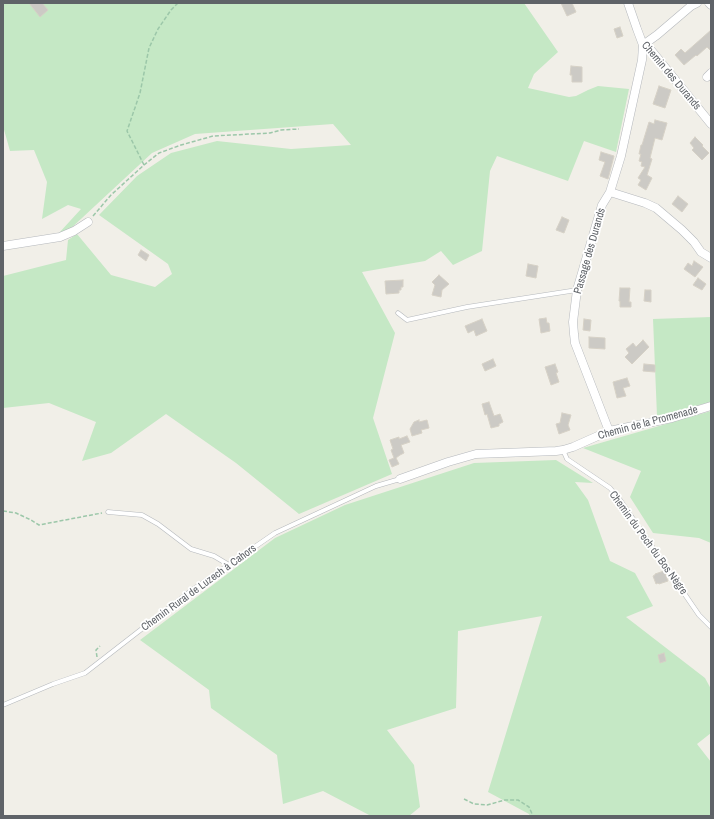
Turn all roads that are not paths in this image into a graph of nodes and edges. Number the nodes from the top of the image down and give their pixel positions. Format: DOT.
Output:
graph roads {
  1 [pos="628,3"];
  2 [pos="696,3"];
  3 [pos="643,45"];
  4 [pos="711,124"];
  5 [pos="610,192"];
  6 [pos="88,222"];
  7 [pos="3,246"];
  8 [pos="711,258"];
  9 [pos="577,290"];
  10 [pos="398,313"];
  11 [pos="711,406"];
  12 [pos="609,432"];
  13 [pos="563,450"];
  14 [pos="400,479"];
  15 [pos="108,512"];
  16 [pos="229,565"];
  17 [pos="711,627"];
  18 [pos="3,705"];
  1 -- 3 [label="street, Chemin des Durands"];
  2 -- 3 [label="street"];
  3 -- 4 [label="street, Chemin des Durands"];
  3 -- 5 [label="street, Passage des Durands"];
  5 -- 8 [label="street"];
  5 -- 9 [label="street, Passage des Durands"];
  6 -- 7 [label="street"];
  9 -- 10 [label="lane"];
  9 -- 12 [label="street, Passage des Durands"];
  11 -- 12 [label="street, Chemin de la Promenade"];
  12 -- 13 [label="street, Chemin de la Promenade"];
  13 -- 14 [label="street, Chemin de la Promenade"];
  13 -- 17 [label="lane, Chemin du Pech du Bos Nègre"];
  14 -- 16 [label="lane, Chemin Rural de Luzech à Cahors"];
  15 -- 16 [label="lane"];
  16 -- 18 [label="lane, Chemin Rural de Luzech à Cahors"];
}
